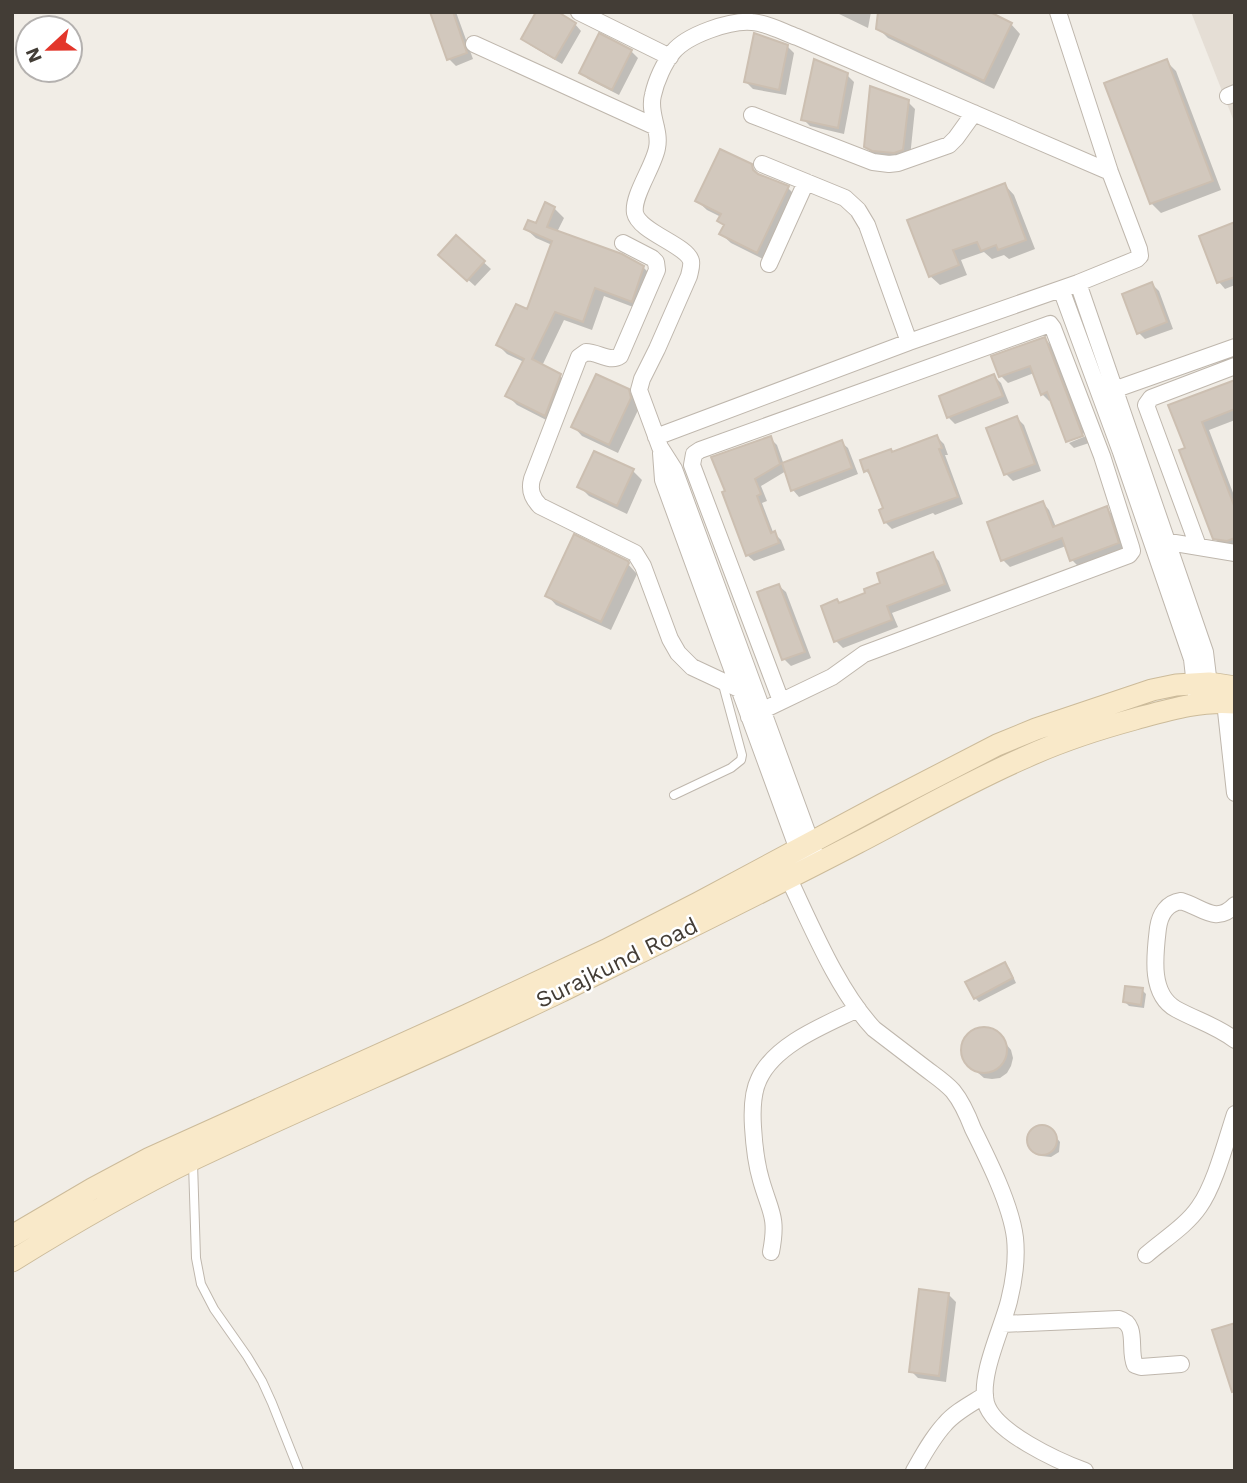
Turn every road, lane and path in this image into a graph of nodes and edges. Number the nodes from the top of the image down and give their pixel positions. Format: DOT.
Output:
graph roads {
  1 [pos="579,12"];
  2 [pos="1058,12"];
  3 [pos="474,44"];
  4 [pos="670,57"];
  5 [pos="974,113"];
  6 [pos="752,116"];
  7 [pos="656,127"];
  8 [pos="762,164"];
  9 [pos="1110,172"];
  10 [pos="806,182"];
  11 [pos="623,243"];
  12 [pos="769,264"];
  13 [pos="1078,283"];
  14 [pos="1061,289"];
  15 [pos="909,342"];
  16 [pos="1235,347"];
  17 [pos="1235,366"];
  18 [pos="1108,392"];
  19 [pos="1150,417"];
  20 [pos="1127,426"];
  21 [pos="658,442"];
  22 [pos="1121,452"];
  23 [pos="1102,456"];
  24 [pos="1158,540"];
  25 [pos="1198,546"];
  26 [pos="1235,553"];
  27 [pos="722,681"];
  28 [pos="739,689"];
  29 [pos="1215,695"];
  30 [pos="781,701"];
  31 [pos="756,714"];
  32 [pos="1235,793"];
  33 [pos="674,795"];
  34 [pos="804,861"];
  35 [pos="1235,905"];
  36 [pos="858,1009"];
  37 [pos="1235,1040"];
  38 [pos="1235,1114"];
  39 [pos="193,1160"];
  40 [pos="12,1236"];
  41 [pos="771,1252"];
  42 [pos="1146,1255"];
  43 [pos="12,1261"];
  44 [pos="1002,1324"];
  45 [pos="1181,1364"];
  46 [pos="985,1395"];
  47 [pos="1079,1470"];
  48 [pos="299,1471"];
  49 [pos="914,1471"];
  1 -- 4 [label="street"];
  2 -- 9 [label="street"];
  3 -- 7 [label="street"];
  4 -- 5 [label="street"];
  4 -- 7 [label="street"];
  5 -- 6 [label="street"];
  5 -- 9 [label="street"];
  7 -- 21 [label="street"];
  8 -- 10 [label="street"];
  9 -- 13 [label="street"];
  10 -- 12 [label="street"];
  10 -- 15 [label="street"];
  11 -- 27 [label="street"];
  13 -- 14 [label="street"];
  13 -- 18 [label="street"];
  14 -- 15 [label="street"];
  14 -- 18 [label="street"];
  15 -- 21 [label="street"];
  16 -- 18 [label="street"];
  17 -- 19 [label="street"];
  18 -- 20 [label="street"];
  18 -- 22 [label="street"];
  19 -- 20 [label="street"];
  19 -- 25 [label="street"];
  20 -- 24 [label="street"];
  21 -- 28 [label="street"];
  21 -- 31 [label="street"];
  22 -- 23 [label="street"];
  22 -- 24 [label="street"];
  23 -- 30 [label="street"];
  23 -- 30 [label="street"];
  24 -- 25 [label="street"];
  24 -- 29 [label="street"];
  25 -- 26 [label="street"];
  27 -- 28 [label="street"];
  27 -- 33 [label="lane"];
  28 -- 31 [label="street"];
  29 -- 32 [label="street"];
  29 -- 34 [label="main road, Surajkund Road"];
  30 -- 31 [label="street"];
  31 -- 34 [label="street"];
  34 -- 36 [label="street"];
  34 -- 39 [label="main road, Surajkund Road"];
  34 -- 40 [label="main road, Surajkund Road"];
  35 -- 37 [label="street"];
  36 -- 41 [label="street"];
  36 -- 44 [label="street"];
  38 -- 42 [label="street"];
  39 -- 43 [label="main road, Surajkund Road"];
  39 -- 48 [label="lane"];
  44 -- 45 [label="street"];
  44 -- 46 [label="street"];
  46 -- 47 [label="street"];
  46 -- 49 [label="street"];
}
